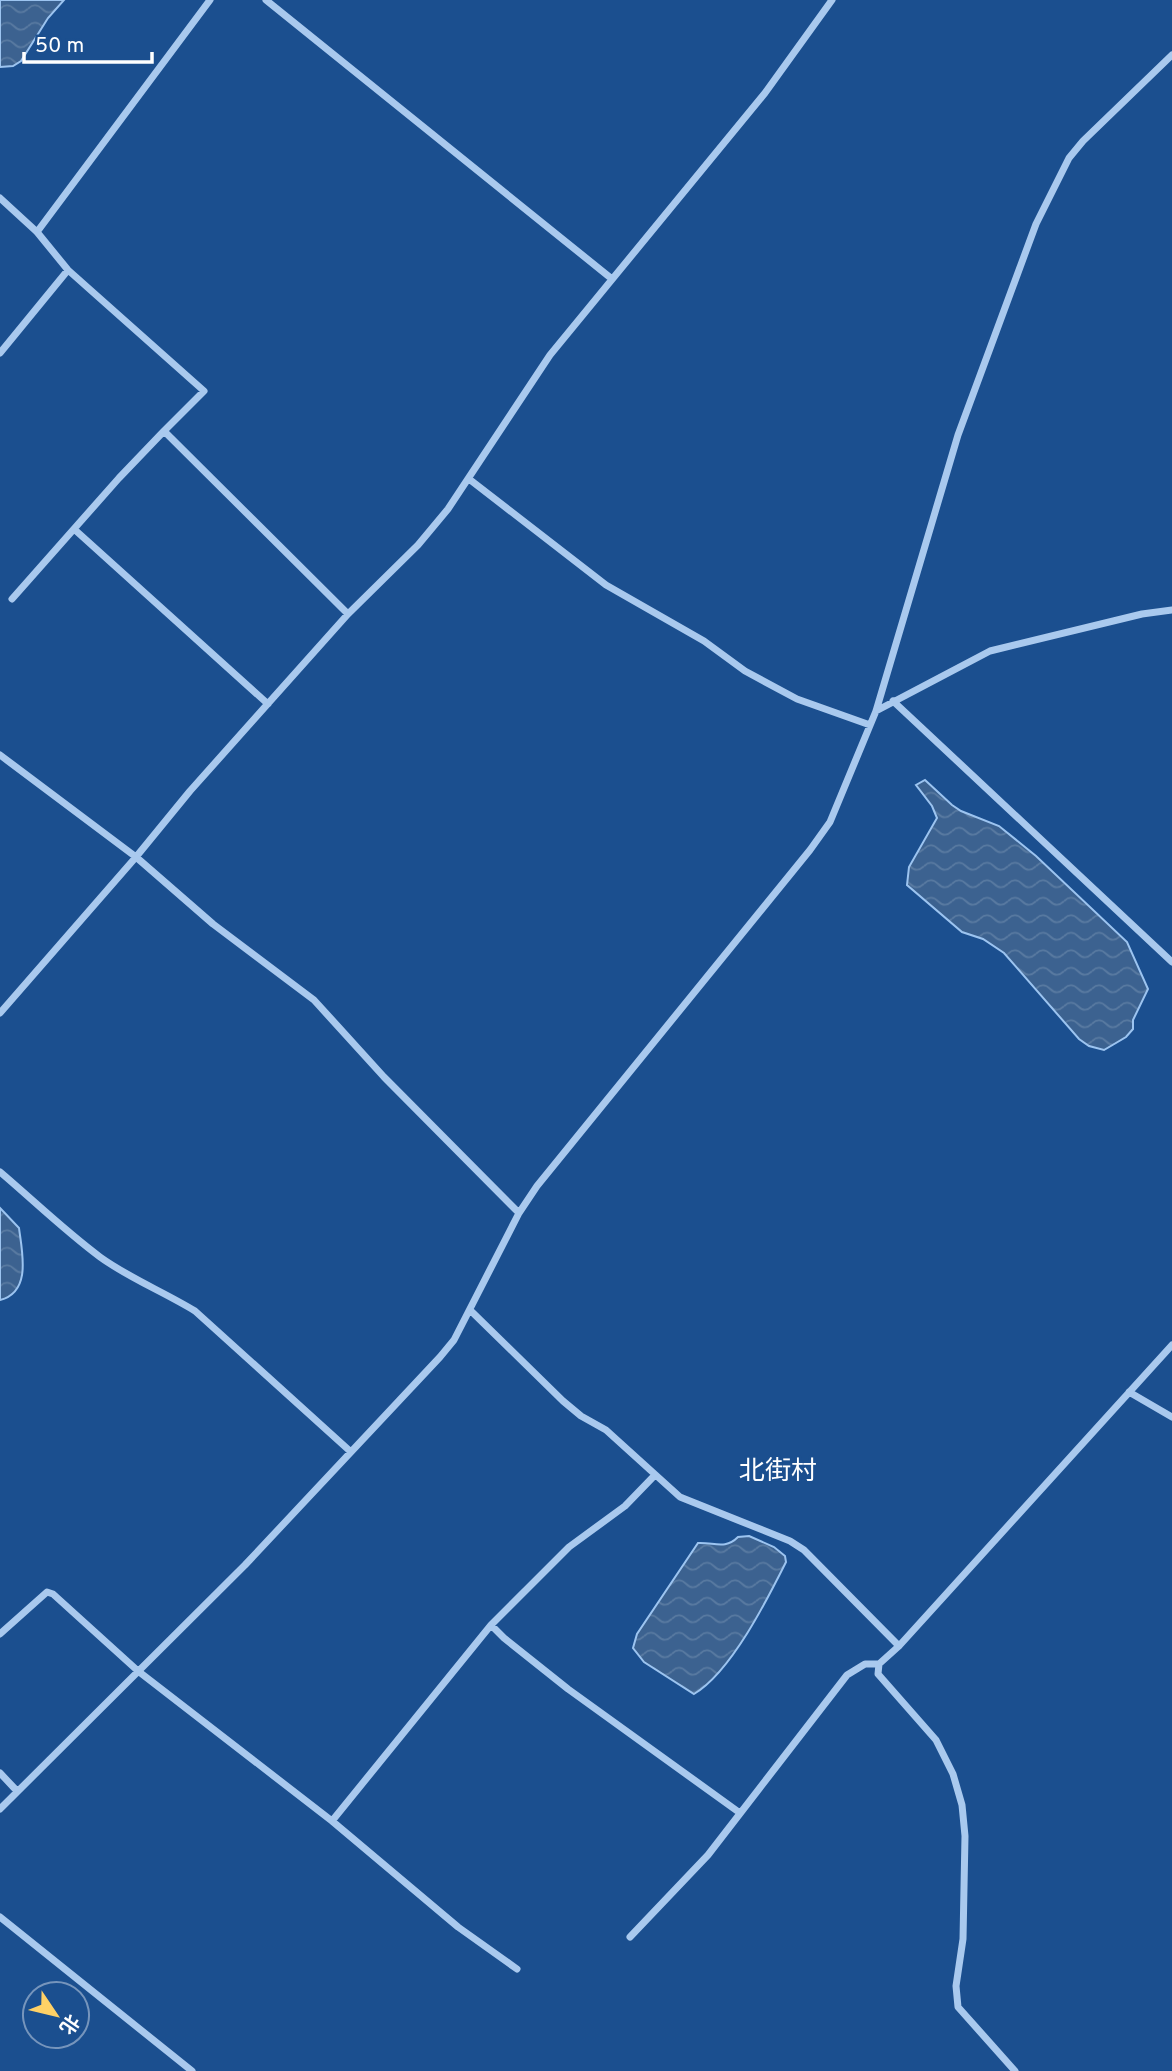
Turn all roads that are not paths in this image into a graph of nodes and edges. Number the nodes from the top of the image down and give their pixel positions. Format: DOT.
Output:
graph roads {
  1 [pos="210,0"];
  2 [pos="266,0"];
  3 [pos="832,0"];
  4 [pos="1172,55"];
  5 [pos="0,198"];
  6 [pos="37,232"];
  7 [pos="68,270"];
  8 [pos="612,279"];
  9 [pos="0,353"];
  10 [pos="164,431"];
  11 [pos="469,479"];
  12 [pos="74,529"];
  13 [pos="12,599"];
  14 [pos="1172,610"];
  15 [pos="348,614"];
  16 [pos="893,701"];
  17 [pos="268,704"];
  18 [pos="876,711"];
  19 [pos="870,725"];
  20 [pos="0,755"];
  21 [pos="136,857"];
  22 [pos="1172,962"];
  23 [pos="0,1013"];
  24 [pos="0,1172"];
  25 [pos="519,1213"];
  26 [pos="470,1310"];
  27 [pos="1172,1345"];
  28 [pos="1129,1392"];
  29 [pos="1172,1417"];
  30 [pos="351,1452"];
  31 [pos="655,1475"];
  32 [pos="491,1625"];
  33 [pos="0,1634"];
  34 [pos="899,1646"];
  35 [pos="879,1664"];
  36 [pos="138,1671"];
  37 [pos="0,1773"];
  38 [pos="18,1791"];
  39 [pos="0,1809"];
  40 [pos="740,1813"];
  41 [pos="332,1821"];
  42 [pos="0,1917"];
  43 [pos="631,1937"];
  44 [pos="517,1969"];
  45 [pos="183,2064"];
  46 [pos="177,2071"];
  47 [pos="192,2071"];
  48 [pos="1015,2071"];
  1 -- 6 [label="street"];
  2 -- 8 [label="street"];
  3 -- 8 [label="street"];
  4 -- 18 [label="street"];
  5 -- 6 [label="street"];
  6 -- 7 [label="street"];
  7 -- 9 [label="street"];
  7 -- 10 [label="street"];
  8 -- 11 [label="street"];
  10 -- 12 [label="street"];
  10 -- 15 [label="street"];
  11 -- 15 [label="street"];
  11 -- 19 [label="street"];
  12 -- 13 [label="street"];
  12 -- 17 [label="street"];
  14 -- 16 [label="street"];
  15 -- 17 [label="street"];
  16 -- 18 [label="street"];
  16 -- 22 [label="street"];
  17 -- 21 [label="street"];
  18 -- 19 [label="street"];
  19 -- 25 [label="street"];
  20 -- 21 [label="street"];
  21 -- 23 [label="street"];
  21 -- 25 [label="street"];
  24 -- 30 [label="street"];
  25 -- 26 [label="street"];
  26 -- 30 [label="street"];
  26 -- 31 [label="street"];
  27 -- 28 [label="street"];
  28 -- 29 [label="street"];
  28 -- 34 [label="street"];
  30 -- 36 [label="street"];
  31 -- 32 [label="street"];
  31 -- 34 [label="street"];
  32 -- 40 [label="street"];
  32 -- 41 [label="street"];
  33 -- 36 [label="street"];
  34 -- 35 [label="street"];
  35 -- 40 [label="street"];
  35 -- 48 [label="street"];
  36 -- 38 [label="street"];
  36 -- 41 [label="street"];
  37 -- 38 [label="street"];
  38 -- 39 [label="street"];
  40 -- 43 [label="street"];
  41 -- 44 [label="street"];
  42 -- 45 [label="street"];
  45 -- 46 [label="street"];
  45 -- 47 [label="street"];
}
